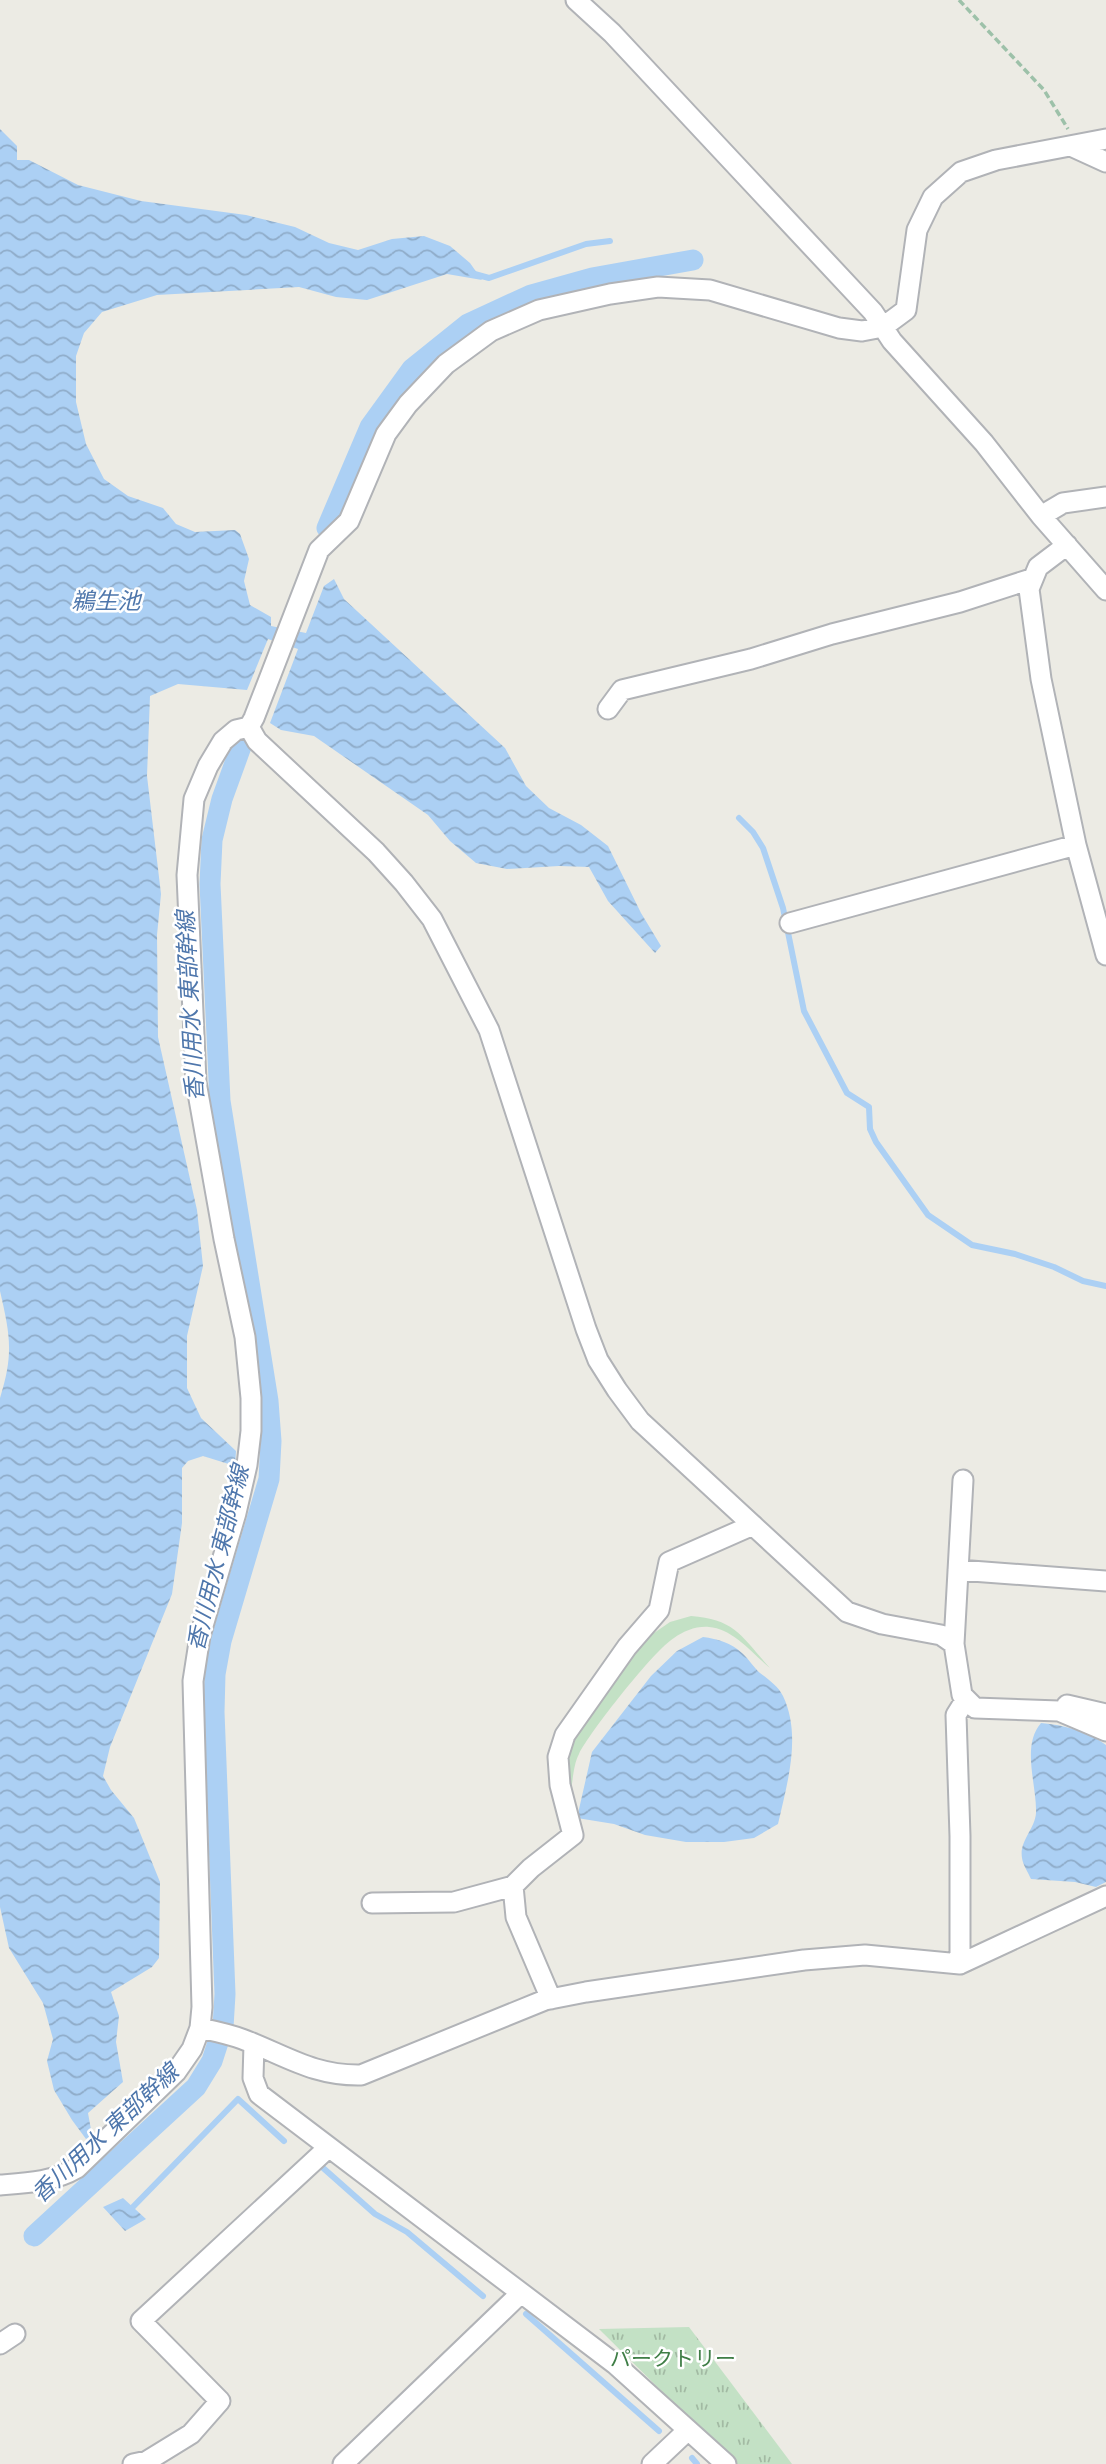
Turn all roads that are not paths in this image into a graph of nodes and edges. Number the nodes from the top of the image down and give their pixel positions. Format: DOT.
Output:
graph roads {
  1 [pos="576,0"];
  2 [pos="1106,139"];
  3 [pos="1074,145"];
  4 [pos="1106,162"];
  5 [pos="883,327"];
  6 [pos="1106,497"];
  7 [pos="1041,516"];
  8 [pos="1067,545"];
  9 [pos="1031,579"];
  10 [pos="1106,590"];
  11 [pos="608,709"];
  12 [pos="251,722"];
  13 [pos="1076,845"];
  14 [pos="790,923"];
  15 [pos="1106,955"];
  16 [pos="963,1480"];
  17 [pos="753,1525"];
  18 [pos="958,1570"];
  19 [pos="1106,1581"];
  20 [pos="954,1644"];
  21 [pos="967,1699"];
  22 [pos="1035,1710"];
  23 [pos="1106,1714"];
  24 [pos="1106,1731"];
  25 [pos="513,1886"];
  26 [pos="1106,1896"];
  27 [pos="372,1903"];
  28 [pos="960,1964"];
  29 [pos="551,1999"];
  30 [pos="200,2028"];
  31 [pos="254,2044"];
  32 [pos="329,2147"];
  33 [pos="0,2185"];
  34 [pos="521,2294"];
  35 [pos="688,2430"];
  36 [pos="138,2463"];
  37 [pos="343,2464"];
  38 [pos="652,2464"];
  39 [pos="726,2464"];
  1 -- 5 [label="street"];
  2 -- 3 [label="street"];
  3 -- 4 [label="street"];
  3 -- 5 [label="street"];
  5 -- 7 [label="street"];
  5 -- 12 [label="street"];
  6 -- 7 [label="street"];
  7 -- 8 [label="street"];
  8 -- 9 [label="street"];
  8 -- 10 [label="street"];
  9 -- 11 [label="street"];
  9 -- 13 [label="street"];
  12 -- 17 [label="street"];
  12 -- 30 [label="street"];
  13 -- 14 [label="street"];
  13 -- 15 [label="street"];
  16 -- 18 [label="street"];
  17 -- 20 [label="street"];
  17 -- 25 [label="street"];
  18 -- 19 [label="street"];
  18 -- 20 [label="street"];
  20 -- 21 [label="street"];
  21 -- 22 [label="street"];
  21 -- 28 [label="street"];
  22 -- 23 [label="street"];
  22 -- 24 [label="street"];
  25 -- 27 [label="street"];
  25 -- 29 [label="street"];
  26 -- 28 [label="street"];
  28 -- 29 [label="street"];
  29 -- 31 [label="street"];
  30 -- 31 [label="street"];
  30 -- 33 [label="street"];
  31 -- 32 [label="street"];
  32 -- 34 [label="street"];
  32 -- 36 [label="street"];
  34 -- 35 [label="street"];
  34 -- 37 [label="street"];
  35 -- 38 [label="street"];
  35 -- 39 [label="street"];
}
